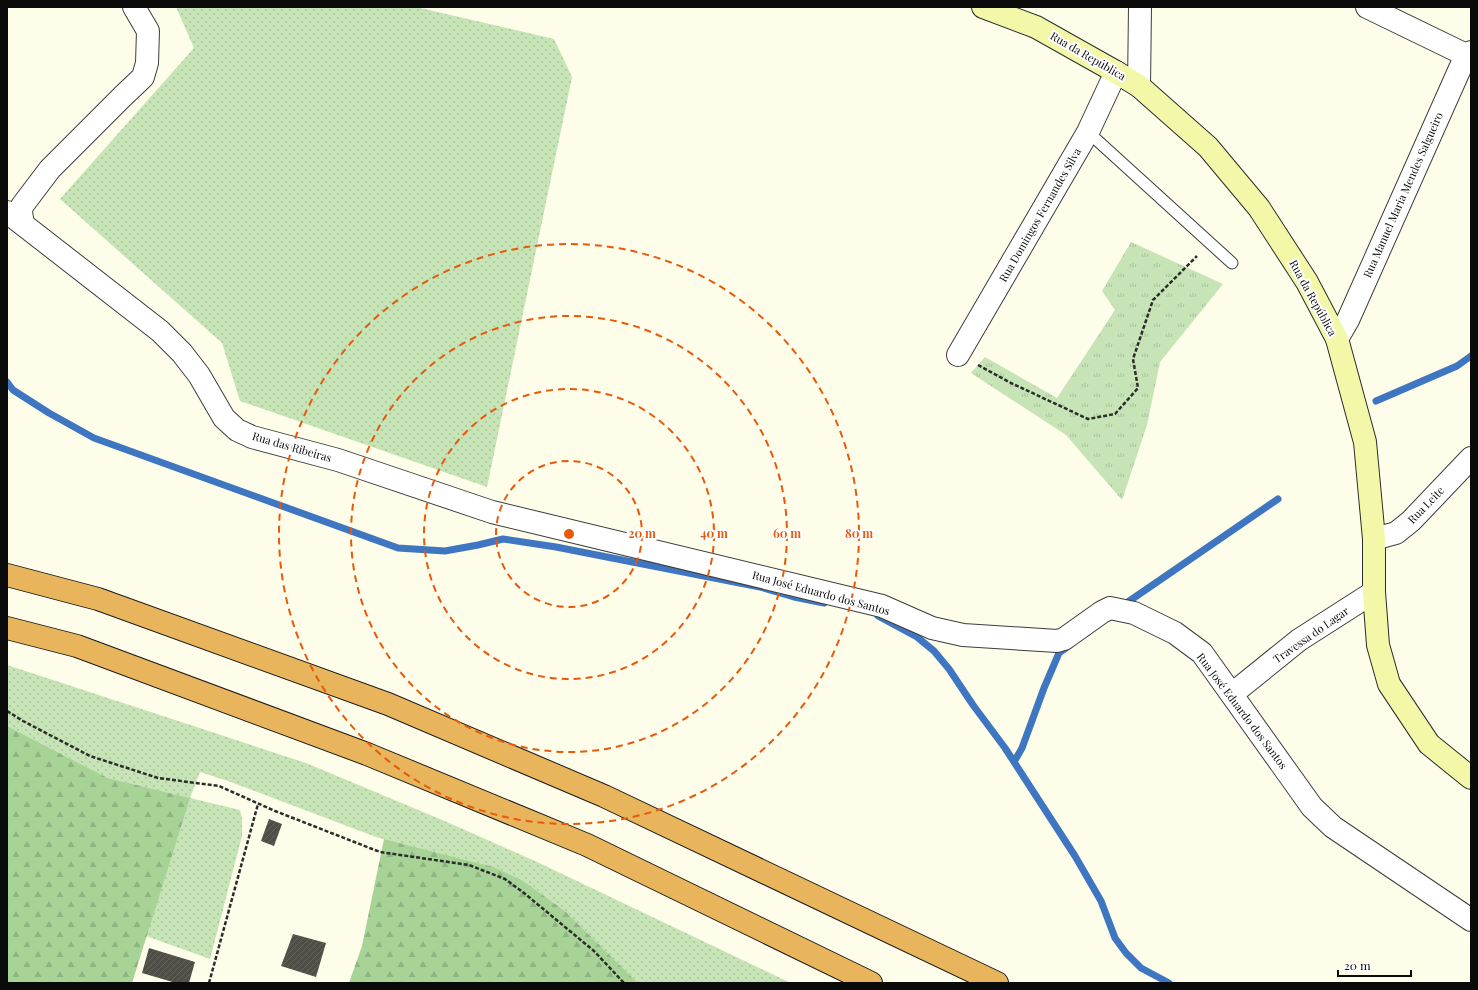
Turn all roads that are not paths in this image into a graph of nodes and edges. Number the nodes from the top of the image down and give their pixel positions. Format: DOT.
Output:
graph roads {
  1 [pos="134,7"];
  2 [pos="983,7"];
  3 [pos="1140,7"];
  4 [pos="1367,7"];
  5 [pos="1469,53"];
  6 [pos="1116,72"];
  7 [pos="1139,86"];
  8 [pos="1088,132"];
  9 [pos="15,217"];
  10 [pos="1232,263"];
  11 [pos="1337,339"];
  12 [pos="958,354"];
  13 [pos="1471,458"];
  14 [pos="492,512"];
  15 [pos="1374,539"];
  16 [pos="7,575"];
  17 [pos="1374,592"];
  18 [pos="7,628"];
  19 [pos="1232,694"];
  20 [pos="1471,778"];
  21 [pos="1471,920"];
  22 [pos="871,983"];
  23 [pos="997,983"];
  1 -- 9 [label="street"];
  2 -- 6 [label="main road, Rua da República"];
  3 -- 7 [label="street"];
  4 -- 5 [label="street"];
  5 -- 11 [label="street, Rua Manuel Maria Mendes Salgueiro"];
  6 -- 7 [label="main road, Rua da República"];
  6 -- 8 [label="street, Rua Domingos Fernandes Silva"];
  7 -- 11 [label="main road, Rua da República"];
  8 -- 10 [label="lane"];
  8 -- 12 [label="street, Rua Domingos Fernandes Silva"];
  9 -- 14 [label="street, Rua das Ribeiras"];
  11 -- 15 [label="main road, Rua da República"];
  13 -- 15 [label="street, Rua Leite"];
  14 -- 19 [label="street, Rua José Eduardo dos Santos"];
  15 -- 17 [label="main road, Rua da República"];
  16 -- 23 [label="highway"];
  17 -- 19 [label="street, Travessa do Lagar"];
  17 -- 20 [label="main road, Rua da República"];
  18 -- 22 [label="highway"];
  19 -- 21 [label="street, Rua José Eduardo dos Santos"];
}
